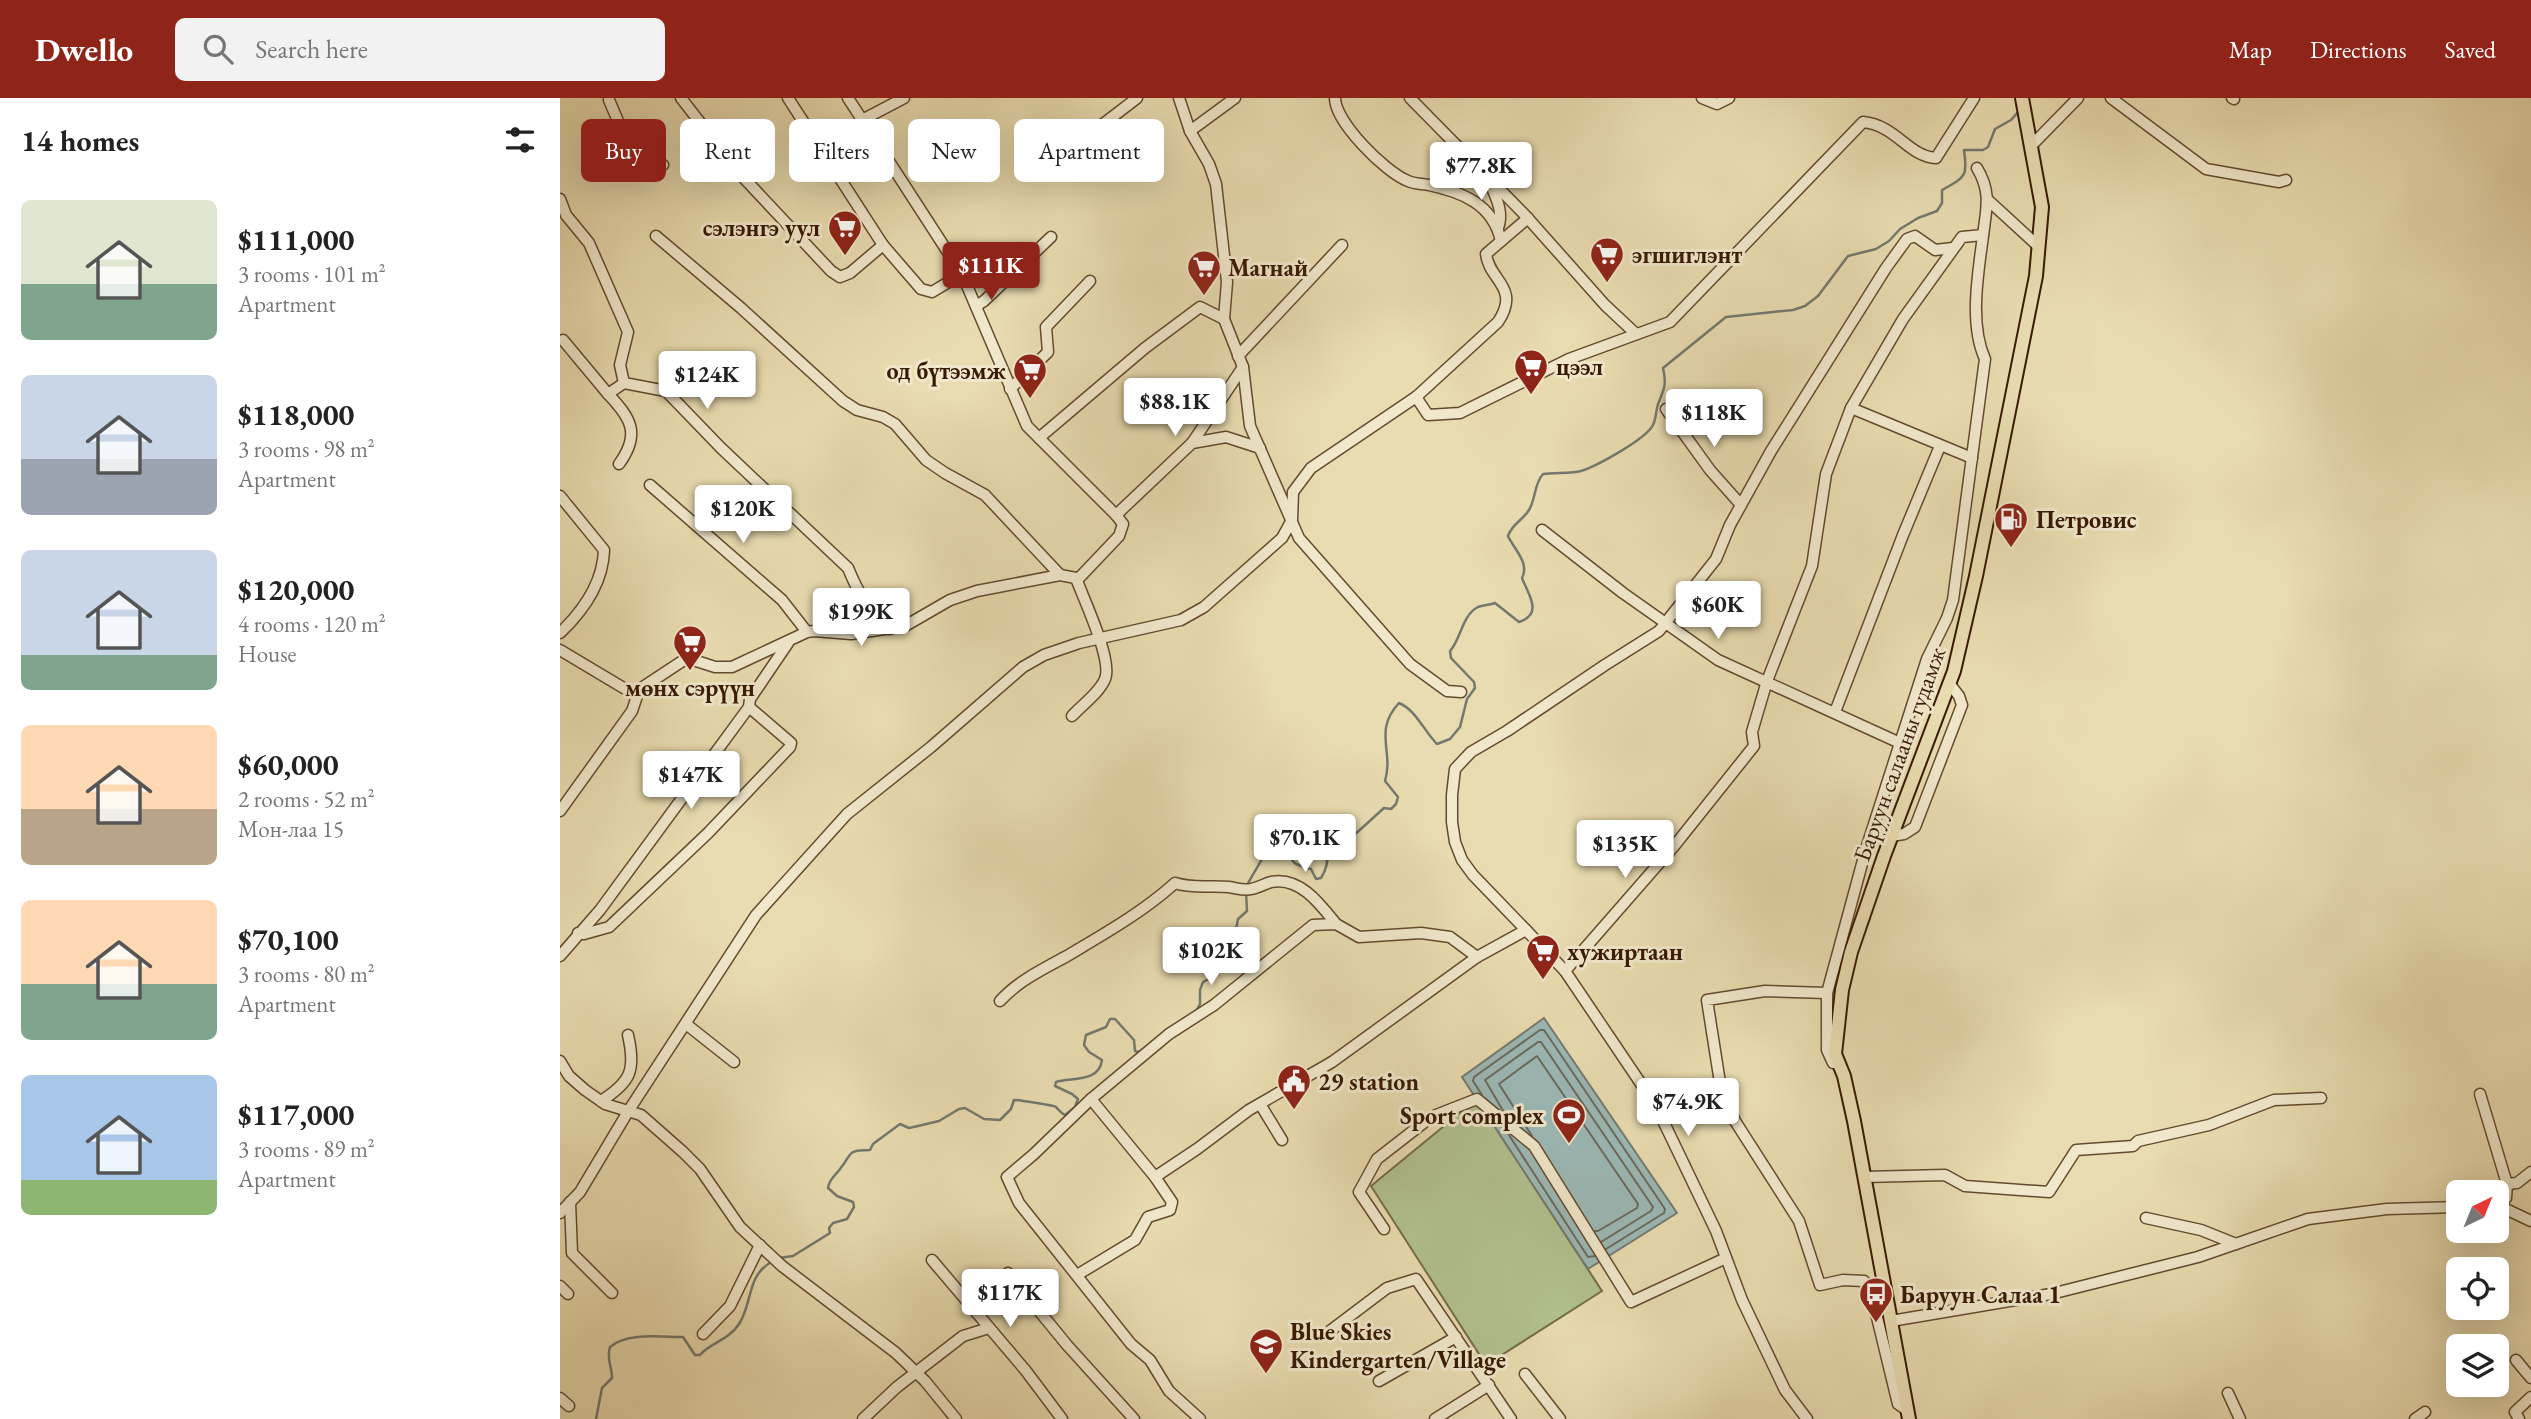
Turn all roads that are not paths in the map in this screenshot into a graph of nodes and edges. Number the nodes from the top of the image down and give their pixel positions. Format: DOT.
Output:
graph roads {
  1 [pos="681,98"];
  2 [pos="788,98"];
  3 [pos="848,98"];
  4 [pos="904,98"];
  5 [pos="1137,98"];
  6 [pos="1179,98"];
  7 [pos="1235,98"];
  8 [pos="1335,98"];
  9 [pos="1410,98"];
  10 [pos="1702,98"];
  11 [pos="1728,98"];
  12 [pos="1974,98"];
  13 [pos="2022,98"];
  14 [pos="2078,98"];
  15 [pos="2111,98"];
  16 [pos="610,99"];
  17 [pos="618,119"];
  18 [pos="861,119"];
  19 [pos="864,119"];
  20 [pos="1110,119"];
  21 [pos="1190,131"];
  22 [pos="2031,146"];
  23 [pos="1977,168"];
  24 [pos="894,169"];
  25 [pos="1487,176"];
  26 [pos="2287,180"];
  27 [pos="560,199"];
  28 [pos="1989,201"];
  29 [pos="1528,218"];
  30 [pos="1498,228"];
  31 [pos="1983,235"];
  32 [pos="656,236"];
  33 [pos="1051,237"];
  34 [pos="1501,241"];
  35 [pos="883,245"];
  36 [pos="1342,246"];
  37 [pos="2038,246"];
  38 [pos="1953,248"];
  39 [pos="962,274"];
  40 [pos="1090,281"];
  41 [pos="976,306"];
  42 [pos="1224,319"];
  43 [pos="1636,334"];
  44 [pos="563,340"];
  45 [pos="1238,356"];
  46 [pos="1243,367"];
  47 [pos="624,383"];
  48 [pos="1010,389"];
  49 [pos="608,394"];
  50 [pos="1416,397"];
  51 [pos="1851,408"];
  52 [pos="1666,409"];
  53 [pos="1039,438"];
  54 [pos="1192,443"];
  55 [pos="1940,446"];
  56 [pos="1260,448"];
  57 [pos="1972,458"];
  58 [pos="619,464"];
  59 [pos="650,485"];
  60 [pos="560,496"];
  61 [pos="1741,505"];
  62 [pos="1116,515"];
  63 [pos="1292,520"];
  64 [pos="1542,530"];
  65 [pos="1059,575"];
  66 [pos="1076,578"];
  67 [pos="1664,624"];
  68 [pos="890,629"];
  69 [pos="807,632"];
  70 [pos="560,633"];
  71 [pos="1100,638"];
  72 [pos="789,642"];
  73 [pos="560,650"];
  74 [pos="1767,681"];
  75 [pos="1949,683"];
  76 [pos="1461,692"];
  77 [pos="637,696"];
  78 [pos="749,707"];
  79 [pos="1835,712"];
  80 [pos="1072,716"];
  81 [pos="1900,743"];
  82 [pos="1917,764"];
  83 [pos="1936,772"];
  84 [pos="560,811"];
  85 [pos="1891,836"];
  86 [pos="1336,924"];
  87 [pos="1526,930"];
  88 [pos="578,933"];
  89 [pos="560,956"];
  90 [pos="1477,957"];
  91 [pos="1565,971"];
  92 [pos="1827,993"];
  93 [pos="1000,1001"];
  94 [pos="685,1024"];
  95 [pos="628,1035"];
  96 [pos="560,1061"];
  97 [pos="734,1062"];
  98 [pos="2480,1094"];
  99 [pos="1091,1098"];
  100 [pos="1849,1098"];
  101 [pos="2321,1098"];
  102 [pos="601,1101"];
  103 [pos="1260,1104"];
  104 [pos="629,1110"];
  105 [pos="1282,1140"];
  106 [pos="2531,1172"];
  107 [pos="1155,1177"];
  108 [pos="1864,1177"];
  109 [pos="2506,1180"];
  110 [pos="2510,1183"];
  111 [pos="570,1202"];
  112 [pos="2446,1207"];
  113 [pos="2510,1211"];
  114 [pos="560,1213"];
  115 [pos="2147,1218"];
  116 [pos="2531,1221"];
  117 [pos="1384,1229"];
  118 [pos="2236,1244"];
  119 [pos="760,1245"];
  120 [pos="1726,1258"];
  121 [pos="932,1260"];
  122 [pos="1009,1273"];
  123 [pos="1077,1275"];
  124 [pos="560,1286"];
  125 [pos="612,1293"];
  126 [pos="568,1294"];
  127 [pos="1891,1321"];
  128 [pos="989,1328"];
  129 [pos="1330,1331"];
  130 [pos="703,1334"];
  131 [pos="1456,1337"];
  132 [pos="2516,1360"];
  133 [pos="915,1372"];
  134 [pos="1525,1374"];
  135 [pos="2531,1378"];
  136 [pos="1380,1381"];
  137 [pos="1489,1385"];
  138 [pos="2228,1393"];
  139 [pos="2531,1397"];
  140 [pos="560,1398"];
  141 [pos="569,1406"];
  142 [pos="2425,1412"];
  143 [pos="1909,1415"];
  144 [pos="863,1419"];
  145 [pos="956,1419"];
  146 [pos="1062,1419"];
  147 [pos="1134,1419"];
  148 [pos="1200,1419"];
  149 [pos="1435,1419"];
  150 [pos="1511,1419"];
  151 [pos="1560,1419"];
  152 [pos="1807,1419"];
  153 [pos="2240,1419"];
  154 [pos="2415,1419"];
  155 [pos="2519,1419"];
  1 -- 35 [label="street"];
  2 -- 35 [label="street"];
  3 -- 18 [label="street"];
  4 -- 19 [label="street"];
  5 -- 20 [label="street"];
  6 -- 21 [label="street"];
  7 -- 21 [label="street"];
  8 -- 30 [label="street"];
  9 -- 25 [label="street"];
  10 -- 11 [label="street"];
  12 -- 43 [label="street"];
  13 -- 22 [label="main road, Баруун салааны гудамж"];
  14 -- 22 [label="street"];
  15 -- 26 [label="street"];
  16 -- 17 [label="street"];
  21 -- 42 [label="street"];
  22 -- 37 [label="main road, Баруун салааны гудамж"];
  23 -- 28 [label="street"];
  24 -- 39 [label="street"];
  25 -- 29 [label="street"];
  25 -- 30 [label="street"];
  27 -- 47 [label="street"];
  28 -- 31 [label="street"];
  28 -- 37 [label="street"];
  29 -- 34 [label="street"];
  29 -- 43 [label="street"];
  30 -- 34 [label="street"];
  31 -- 38 [label="street"];
  31 -- 57 [label="street"];
  32 -- 65 [label="street"];
  33 -- 41 [label="street"];
  34 -- 50 [label="street"];
  35 -- 39 [label="street"];
  36 -- 45 [label="street"];
  37 -- 75 [label="main road, Баруун салааны гудамж"];
  38 -- 51 [label="street"];
  38 -- 61 [label="street"];
  39 -- 41 [label="street"];
  40 -- 48 [label="street"];
  41 -- 48 [label="street"];
  42 -- 45 [label="street"];
  42 -- 53 [label="street"];
  43 -- 50 [label="street"];
  44 -- 49 [label="street"];
  45 -- 46 [label="street"];
  46 -- 54 [label="street"];
  46 -- 56 [label="street"];
  47 -- 49 [label="street"];
  47 -- 68 [label="street"];
  48 -- 53 [label="street"];
  49 -- 58 [label="street"];
  50 -- 63 [label="street"];
  51 -- 55 [label="street"];
  51 -- 74 [label="street"];
  52 -- 61 [label="street"];
  53 -- 62 [label="street"];
  54 -- 56 [label="street"];
  54 -- 62 [label="street"];
  55 -- 57 [label="street"];
  55 -- 79 [label="street"];
  56 -- 63 [label="street"];
  57 -- 81 [label="street"];
  59 -- 69 [label="street"];
  60 -- 70 [label="street"];
  61 -- 67 [label="street"];
  62 -- 66 [label="street"];
  63 -- 71 [label="street"];
  63 -- 76 [label="street"];
  64 -- 67 [label="street"];
  65 -- 66 [label="street"];
  65 -- 68 [label="street"];
  66 -- 71 [label="street"];
  67 -- 74 [label="street"];
  67 -- 87 [label="street"];
  68 -- 69 [label="street"];
  69 -- 72 [label="street"];
  71 -- 80 [label="street"];
  71 -- 94 [label="street"];
  72 -- 77 [label="street"];
  72 -- 78 [label="street"];
  73 -- 77 [label="street"];
  74 -- 79 [label="street"];
  74 -- 91 [label="street"];
  75 -- 82 [label="main road, Баруун салааны гудамж"];
  75 -- 83 [label="street"];
  77 -- 84 [label="street"];
  78 -- 88 [label="street"];
  78 -- 88 [label="street"];
  79 -- 81 [label="street"];
  81 -- 92 [label="street"];
  82 -- 83 [label="street"];
  82 -- 85 [label="main road, Баруун салааны гудамж"];
  83 -- 85 [label="street"];
  85 -- 100 [label="main road, Баруун салааны гудамж"];
  86 -- 90 [label="street"];
  86 -- 93 [label="street"];
  86 -- 99 [label="street"];
  87 -- 90 [label="street"];
  87 -- 91 [label="street"];
  88 -- 89 [label="street"];
  90 -- 103 [label="street"];
  91 -- 120 [label="street"];
  92 -- 100 [label="street"];
  92 -- 143 [label="street"];
  94 -- 97 [label="street"];
  94 -- 104 [label="street"];
  95 -- 102 [label="street"];
  96 -- 102 [label="street"];
  98 -- 109 [label="street"];
  99 -- 107 [label="street"];
  99 -- 123 [label="street"];
  100 -- 108 [label="main road, Баруун салааны гудамж"];
  101 -- 108 [label="street"];
  102 -- 104 [label="street"];
  103 -- 105 [label="street"];
  103 -- 107 [label="street"];
  104 -- 111 [label="street"];
  104 -- 119 [label="street"];
  106 -- 110 [label="street"];
  107 -- 123 [label="street"];
  108 -- 127 [label="main road, Баруун салааны гудамж"];
  111 -- 114 [label="street"];
  111 -- 125 [label="street"];
  112 -- 118 [label="street"];
  113 -- 116 [label="street"];
  115 -- 118 [label="street"];
  117 -- 120 [label="street"];
  118 -- 127 [label="street"];
  119 -- 130 [label="street"];
  119 -- 133 [label="street"];
  120 -- 152 [label="street"];
  121 -- 128 [label="street"];
  122 -- 147 [label="street"];
  123 -- 148 [label="street"];
  124 -- 126 [label="street"];
  127 -- 143 [label="main road, Баруун салааны гудамж"];
  128 -- 133 [label="street"];
  128 -- 146 [label="street"];
  129 -- 131 [label="street"];
  131 -- 136 [label="street"];
  131 -- 137 [label="street"];
  132 -- 135 [label="street"];
  133 -- 144 [label="street"];
  133 -- 145 [label="street"];
  134 -- 151 [label="street"];
  137 -- 149 [label="street"];
  137 -- 150 [label="street"];
  138 -- 153 [label="street"];
  139 -- 155 [label="street"];
  140 -- 141 [label="street"];
  142 -- 154 [label="street"];
}
